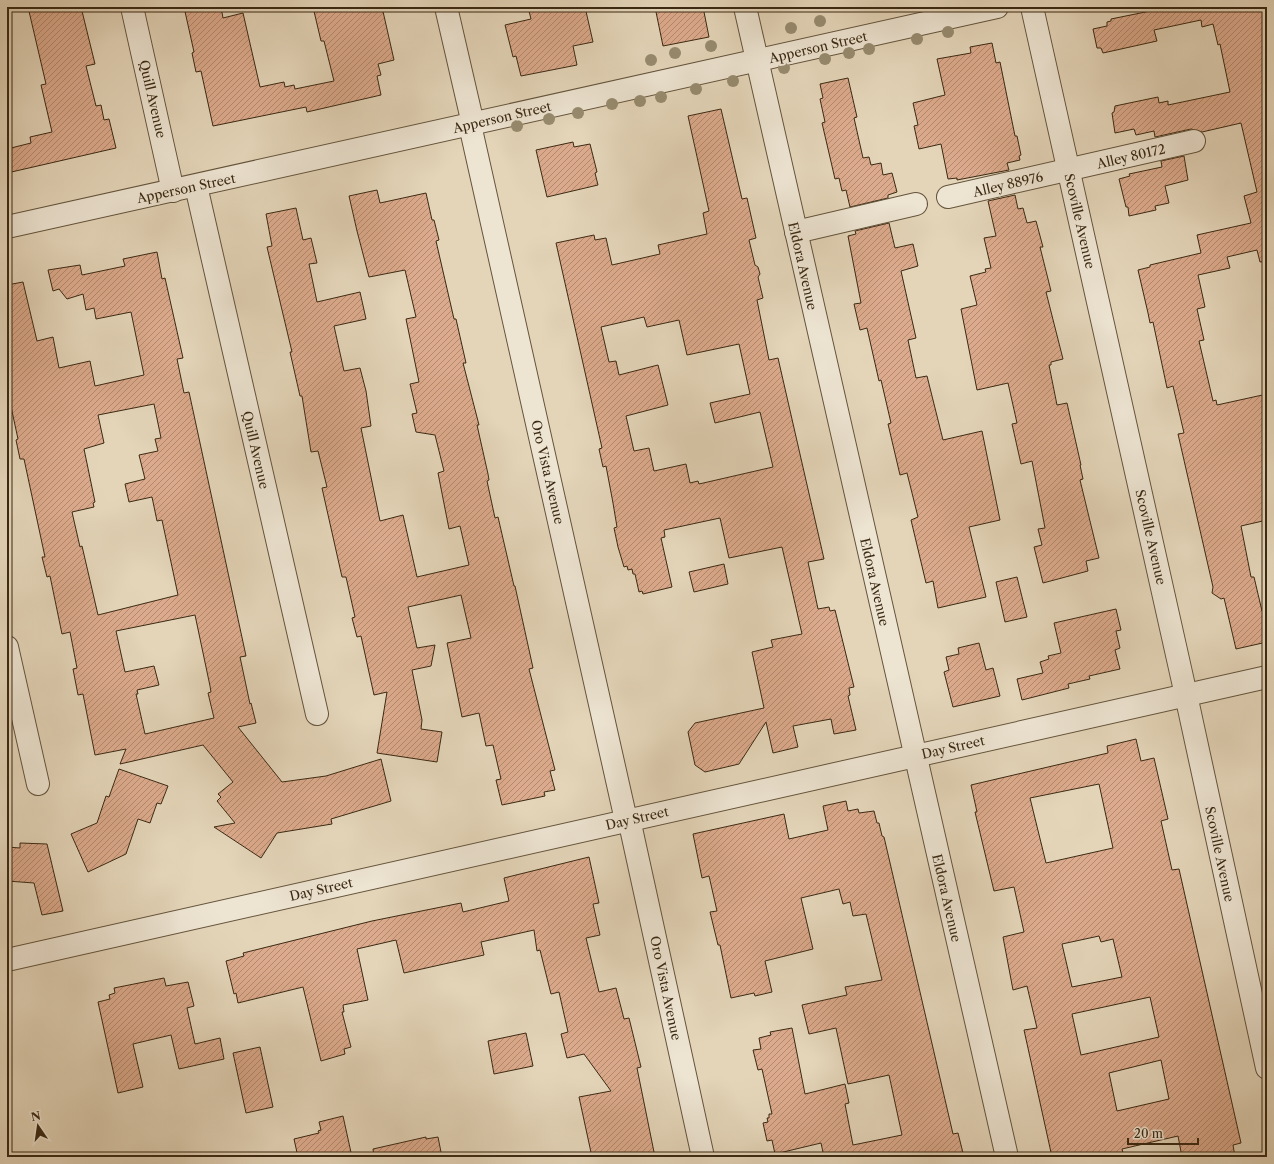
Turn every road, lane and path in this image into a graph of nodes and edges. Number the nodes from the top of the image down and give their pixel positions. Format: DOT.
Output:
graph roads {
  1 [pos="132,7"];
  2 [pos="446,7"];
  3 [pos="745,7"];
  4 [pos="997,7"];
  5 [pos="1032,7"];
  6 [pos="756,61"];
  7 [pos="472,124"];
  8 [pos="1194,141"];
  9 [pos="1069,170"];
  10 [pos="196,186"];
  11 [pos="174,191"];
  12 [pos="948,197"];
  13 [pos="916,204"];
  14 [pos="7,228"];
  15 [pos="796,232"];
  16 [pos="7,647"];
  17 [pos="1267,677"];
  18 [pos="1186,695"];
  19 [pos="317,714"];
  20 [pos="915,755"];
  21 [pos="38,784"];
  22 [pos="628,820"];
  23 [pos="7,960"];
  24 [pos="1267,1068"];
  25 [pos="703,1157"];
  26 [pos="1007,1157"];
  1 -- 11 [label="street, Quill Avenue"];
  2 -- 7 [label="street, Oro Vista Avenue"];
  3 -- 6 [label="street, Eldora Avenue"];
  4 -- 6 [label="street, Apperson Street"];
  5 -- 9 [label="street, Scoville Avenue"];
  6 -- 7 [label="street, Apperson Street"];
  6 -- 15 [label="street, Eldora Avenue"];
  7 -- 10 [label="street, Apperson Street"];
  7 -- 22 [label="street, Oro Vista Avenue"];
  8 -- 9 [label="street, Alley 80172"];
  9 -- 12 [label="street, Alley 88976"];
  9 -- 18 [label="street, Scoville Avenue"];
  10 -- 11 [label="street, Apperson Street"];
  10 -- 19 [label="street, Quill Avenue"];
  11 -- 14 [label="street, Apperson Street"];
  13 -- 15 [label="street"];
  15 -- 20 [label="street, Eldora Avenue"];
  16 -- 21 [label="street"];
  17 -- 18 [label="street, Day Street"];
  18 -- 20 [label="street, Day Street"];
  18 -- 24 [label="street, Scoville Avenue"];
  20 -- 22 [label="street, Day Street"];
  20 -- 26 [label="street, Eldora Avenue"];
  22 -- 23 [label="street, Day Street"];
  22 -- 25 [label="street, Oro Vista Avenue"];
}
